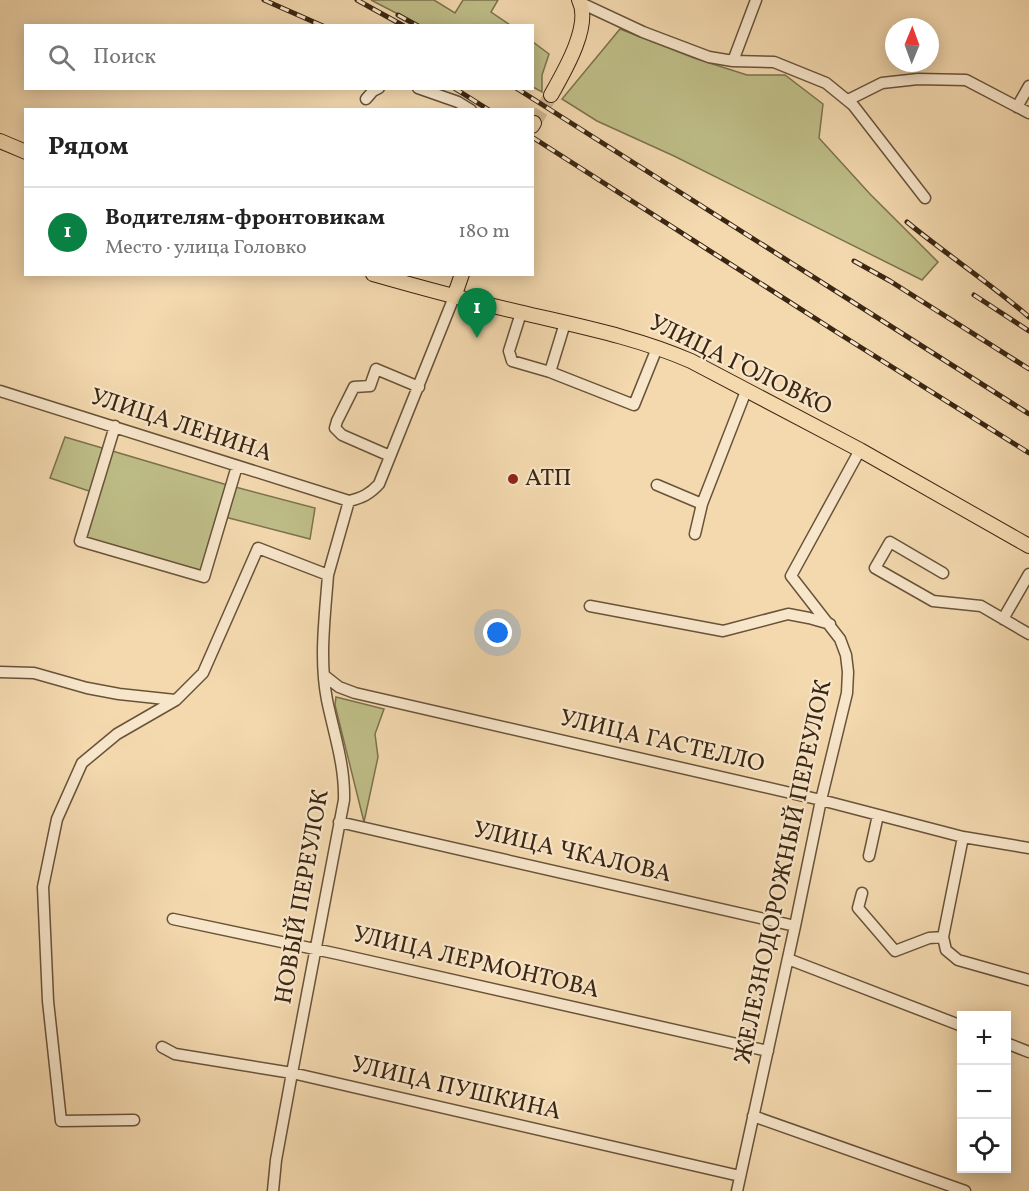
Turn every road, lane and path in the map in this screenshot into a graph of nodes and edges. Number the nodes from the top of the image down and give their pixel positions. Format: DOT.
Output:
graph roads {
  1 [pos="756,0"];
  2 [pos="580,2"];
  3 [pos="733,61"];
  4 [pos="1029,86"];
  5 [pos="375,90"];
  6 [pos="424,90"];
  7 [pos="550,95"];
  8 [pos="366,99"];
  9 [pos="848,100"];
  10 [pos="1017,107"];
  11 [pos="468,108"];
  12 [pos="1029,113"];
  13 [pos="0,141"];
  14 [pos="24,151"];
  15 [pos="925,198"];
  16 [pos="380,276"];
  17 [pos="461,276"];
  18 [pos="454,297"];
  19 [pos="521,313"];
  20 [pos="565,323"];
  21 [pos="657,348"];
  22 [pos="550,372"];
  23 [pos="419,387"];
  24 [pos="0,391"];
  25 [pos="746,391"];
  26 [pos="115,426"];
  27 [pos="860,450"];
  28 [pos="390,456"];
  29 [pos="237,466"];
  30 [pos="657,485"];
  31 [pos="349,501"];
  32 [pos="702,504"];
  33 [pos="695,534"];
  34 [pos="1029,546"];
  35 [pos="943,573"];
  36 [pos="1029,574"];
  37 [pos="328,575"];
  38 [pos="590,606"];
  39 [pos="1003,619"];
  40 [pos="830,624"];
  41 [pos="1029,634"];
  42 [pos="0,672"];
  43 [pos="325,676"];
  44 [pos="176,700"];
  45 [pos="821,800"];
  46 [pos="878,814"];
  47 [pos="339,822"];
  48 [pos="963,837"];
  49 [pos="1029,848"];
  50 [pos="869,856"];
  51 [pos="862,894"];
  52 [pos="173,919"];
  53 [pos="795,926"];
  54 [pos="943,936"];
  55 [pos="317,949"];
  56 [pos="788,959"];
  57 [pos="1029,980"];
  58 [pos="957,1024"];
  59 [pos="1011,1045"];
  60 [pos="162,1047"];
  61 [pos="768,1051"];
  62 [pos="1029,1052"];
  63 [pos="292,1073"];
  64 [pos="753,1116"];
  65 [pos="134,1120"];
  66 [pos="740,1176"];
  67 [pos="273,1191"];
  68 [pos="737,1191"];
  69 [pos="965,1191"];
  1 -- 3 [label="street"];
  2 -- 3 [label="street"];
  2 -- 7 [label="main road"];
  3 -- 9 [label="street"];
  4 -- 10 [label="street"];
  5 -- 8 [label="street"];
  6 -- 11 [label="street"];
  9 -- 10 [label="street"];
  9 -- 15 [label="street"];
  10 -- 12 [label="street"];
  13 -- 14 [label="main road"];
  16 -- 18 [label="main road, УЛИЦА ГОЛОВКО"];
  17 -- 18 [label="main road"];
  18 -- 19 [label="main road, УЛИЦА ГОЛОВКО"];
  18 -- 23 [label="street"];
  19 -- 20 [label="main road, УЛИЦА ГОЛОВКО"];
  19 -- 22 [label="street"];
  20 -- 21 [label="main road, УЛИЦА ГОЛОВКО"];
  20 -- 22 [label="street"];
  21 -- 22 [label="street"];
  21 -- 25 [label="main road, УЛИЦА ГОЛОВКО"];
  23 -- 28 [label="street"];
  23 -- 28 [label="street"];
  24 -- 26 [label="street, УЛИЦА ЛЕНИНА"];
  25 -- 27 [label="main road, УЛИЦА ГОЛОВКО"];
  25 -- 32 [label="street"];
  26 -- 29 [label="street, УЛИЦА ЛЕНИНА"];
  26 -- 29 [label="street"];
  27 -- 34 [label="main road, УЛИЦА ГОЛОВКО"];
  27 -- 40 [label="street, ЖЕЛЕЗНОДОРОЖНЫЙ ПЕРЕУЛОК"];
  28 -- 31 [label="street"];
  29 -- 31 [label="street, УЛИЦА ЛЕНИНА"];
  30 -- 32 [label="street"];
  31 -- 37 [label="street, НОВЫЙ ПЕРЕУЛОК"];
  32 -- 33 [label="street"];
  35 -- 39 [label="street"];
  36 -- 39 [label="street"];
  37 -- 43 [label="street, НОВЫЙ ПЕРЕУЛОК"];
  37 -- 44 [label="street"];
  38 -- 40 [label="street"];
  39 -- 41 [label="street"];
  40 -- 45 [label="street, ЖЕЛЕЗНОДОРОЖНЫЙ ПЕРЕУЛОК"];
  42 -- 44 [label="street"];
  43 -- 45 [label="street, УЛИЦА ГАСТЕЛЛО"];
  43 -- 47 [label="street, НОВЫЙ ПЕРЕУЛОК"];
  44 -- 65 [label="street"];
  45 -- 46 [label="street, УЛИЦА ГАСТЕЛЛО"];
  45 -- 53 [label="street, ЖЕЛЕЗНОДОРОЖНЫЙ ПЕРЕУЛОК"];
  46 -- 48 [label="street, УЛИЦА ГАСТЕЛЛО"];
  46 -- 50 [label="street"];
  47 -- 53 [label="street, УЛИЦА ЧКАЛОВА"];
  47 -- 55 [label="street, НОВЫЙ ПЕРЕУЛОК"];
  48 -- 49 [label="street, УЛИЦА ГАСТЕЛЛО"];
  48 -- 54 [label="street"];
  51 -- 54 [label="street"];
  52 -- 55 [label="street, УЛИЦА ЛЕРМОНТОВА"];
  53 -- 56 [label="street, ЖЕЛЕЗНОДОРОЖНЫЙ ПЕРЕУЛОК"];
  54 -- 57 [label="street"];
  55 -- 61 [label="street, УЛИЦА ЛЕРМОНТОВА"];
  55 -- 63 [label="street, НОВЫЙ ПЕРЕУЛОК"];
  56 -- 58 [label="street"];
  56 -- 61 [label="street, ЖЕЛЕЗНОДОРОЖНЫЙ ПЕРЕУЛОК"];
  59 -- 62 [label="street"];
  60 -- 63 [label="street, УЛИЦА ПУШКИНА"];
  61 -- 64 [label="street, ЖЕЛЕЗНОДОРОЖНЫЙ ПЕРЕУЛОК"];
  63 -- 66 [label="street, УЛИЦА ПУШКИНА"];
  63 -- 67 [label="street, НОВЫЙ ПЕРЕУЛОК"];
  64 -- 66 [label="street, ЖЕЛЕЗНОДОРОЖНЫЙ ПЕРЕУЛОК"];
  64 -- 69 [label="street"];
  66 -- 68 [label="street, ЖЕЛЕЗНОДОРОЖНЫЙ ПЕРЕУЛОК"];
}
